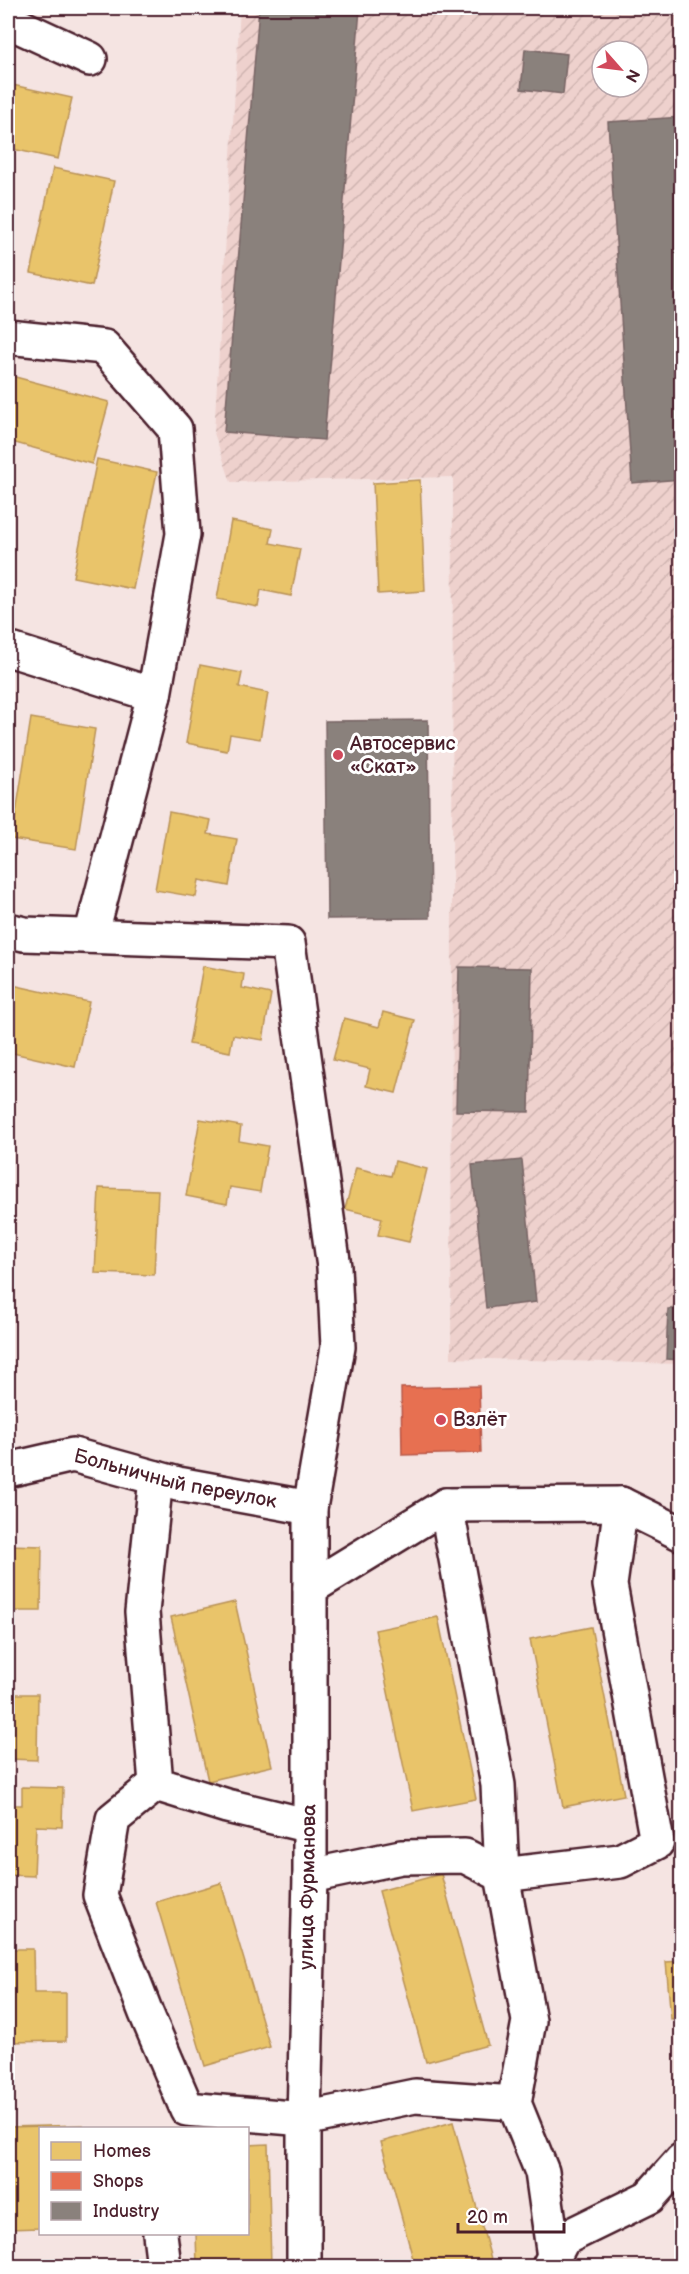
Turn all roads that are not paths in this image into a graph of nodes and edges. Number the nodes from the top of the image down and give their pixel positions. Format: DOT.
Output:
graph roads {
  1 [pos="8,21"];
  2 [pos="90,59"];
  3 [pos="8,337"];
  4 [pos="8,649"];
  5 [pos="154,695"];
  6 [pos="8,930"];
  7 [pos="91,936"];
  8 [pos="8,1470"];
  9 [pos="156,1478"];
  10 [pos="621,1504"];
  11 [pos="446,1505"];
  12 [pos="310,1508"];
  13 [pos="681,1534"];
  14 [pos="310,1588"];
  15 [pos="156,1784"];
  16 [pos="310,1826"];
  17 [pos="669,1844"];
  18 [pos="502,1875"];
  19 [pos="310,1876"];
  20 [pos="514,2103"];
  21 [pos="184,2119"];
  22 [pos="304,2119"];
  23 [pos="681,2160"];
  24 [pos="160,2235"];
  25 [pos="552,2262"];
  26 [pos="164,2266"];
  27 [pos="304,2266"];
  1 -- 2 [label="street"];
  3 -- 5 [label="street"];
  4 -- 5 [label="street"];
  5 -- 7 [label="street"];
  6 -- 7 [label="street"];
  7 -- 12 [label="street, улица Фурманова"];
  8 -- 9 [label="street, Больничный переулок"];
  9 -- 12 [label="street, Больничный переулок"];
  9 -- 15 [label="street"];
  10 -- 11 [label="street"];
  10 -- 13 [label="street"];
  10 -- 17 [label="street"];
  11 -- 14 [label="street"];
  11 -- 18 [label="street"];
  12 -- 14 [label="street, улица Фурманова"];
  14 -- 16 [label="street, улица Фурманова"];
  15 -- 16 [label="street"];
  15 -- 21 [label="street"];
  16 -- 19 [label="street, улица Фурманова"];
  17 -- 18 [label="street"];
  18 -- 19 [label="street"];
  18 -- 20 [label="street"];
  19 -- 22 [label="street, улица Фурманова"];
  20 -- 22 [label="street"];
  20 -- 25 [label="street"];
  21 -- 22 [label="street"];
  22 -- 27 [label="street, улица Фурманова"];
  23 -- 25 [label="street"];
  24 -- 26 [label="street"];
}
